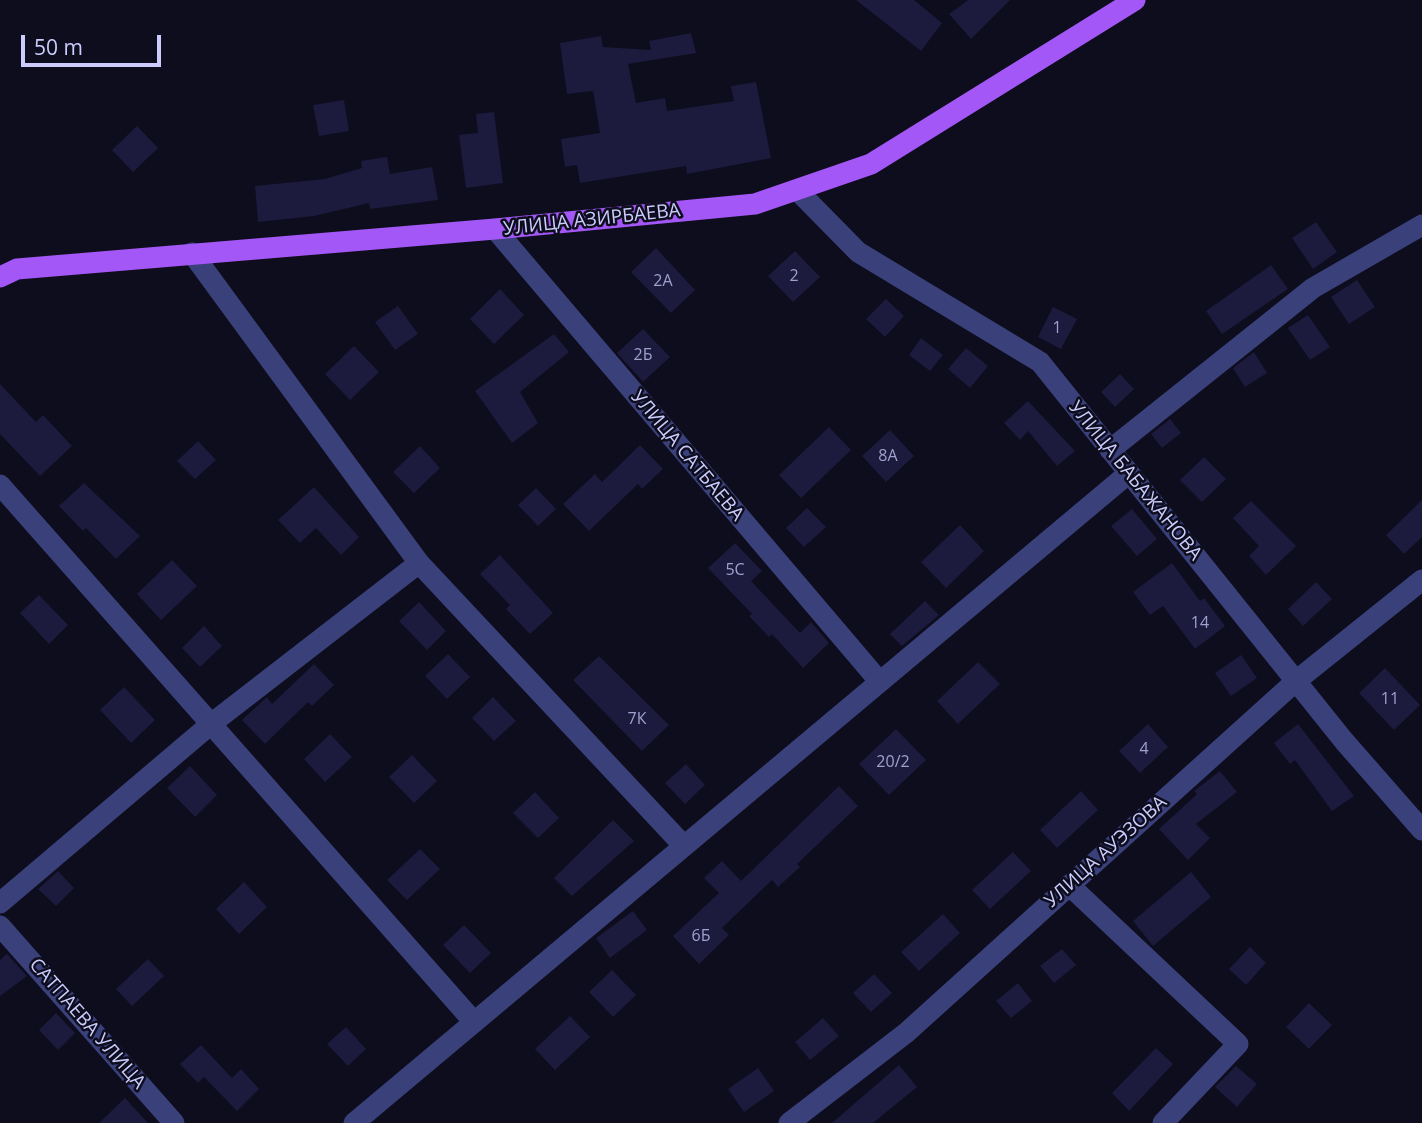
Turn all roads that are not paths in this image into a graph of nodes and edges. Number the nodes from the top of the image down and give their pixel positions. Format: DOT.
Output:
graph roads {
  1 [pos="1135,0"];
  2 [pos="797,190"];
  3 [pos="1422,225"];
  4 [pos="495,229"];
  5 [pos="192,253"];
  6 [pos="0,277"];
  7 [pos="1110,450"];
  8 [pos="1129,473"];
  9 [pos="0,485"];
  10 [pos="419,563"];
  11 [pos="1422,580"];
  12 [pos="1296,681"];
  13 [pos="880,682"];
  14 [pos="211,724"];
  15 [pos="1422,830"];
  16 [pos="684,846"];
  17 [pos="1069,885"];
  18 [pos="0,903"];
  19 [pos="0,926"];
  20 [pos="474,1023"];
  21 [pos="174,1123"];
  22 [pos="354,1123"];
  23 [pos="789,1123"];
  24 [pos="1163,1123"];
  1 -- 2 [label="main road, УЛИЦА АЗИРБАЕВА"];
  2 -- 4 [label="main road, УЛИЦА АЗИРБАЕВА"];
  2 -- 7 [label="street, УЛИЦА БАБАЖАНОВА"];
  3 -- 7 [label="street"];
  4 -- 5 [label="main road, УЛИЦА АЗИРБАЕВА"];
  4 -- 13 [label="street, УЛИЦА САТБАЕВА"];
  5 -- 6 [label="main road, УЛИЦА АЗИРБАЕВА"];
  5 -- 10 [label="street"];
  7 -- 8 [label="street, УЛИЦА БАБАЖАНОВА"];
  8 -- 12 [label="street, УЛИЦА БАБАЖАНОВА"];
  8 -- 13 [label="street"];
  9 -- 14 [label="street"];
  10 -- 14 [label="street"];
  10 -- 16 [label="street"];
  11 -- 12 [label="street, УЛИЦА АУЭЗОВА"];
  12 -- 15 [label="street, УЛИЦА БАБАЖАНОВА"];
  12 -- 17 [label="street, УЛИЦА АУЭЗОВА"];
  13 -- 16 [label="street"];
  14 -- 18 [label="street"];
  14 -- 20 [label="street"];
  16 -- 20 [label="street"];
  17 -- 23 [label="street, УЛИЦА АУЭЗОВА"];
  17 -- 24 [label="street"];
  19 -- 21 [label="street, САТПАЕВА УЛИЦА"];
  20 -- 22 [label="street"];
}
